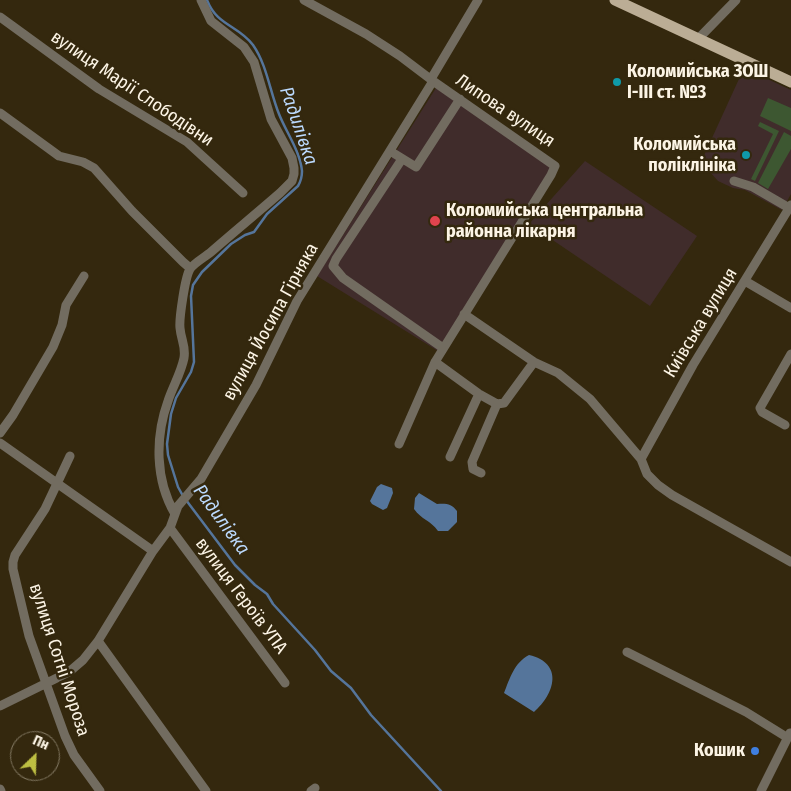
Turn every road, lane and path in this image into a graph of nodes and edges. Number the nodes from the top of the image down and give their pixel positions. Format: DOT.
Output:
graph roads {
  1 [pos="201,0"];
  2 [pos="304,0"];
  3 [pos="478,0"];
  4 [pos="615,0"];
  5 [pos="736,0"];
  6 [pos="0,17"];
  7 [pos="698,39"];
  8 [pos="432,80"];
  9 [pos="791,82"];
  10 [pos="460,99"];
  11 [pos="0,113"];
  12 [pos="390,151"];
  13 [pos="402,159"];
  14 [pos="734,181"];
  15 [pos="243,193"];
  16 [pos="790,207"];
  17 [pos="323,258"];
  18 [pos="333,264"];
  19 [pos="190,268"];
  20 [pos="84,276"];
  21 [pos="745,282"];
  22 [pos="791,308"];
  23 [pos="464,314"];
  24 [pos="443,348"];
  25 [pos="791,354"];
  26 [pos="435,362"];
  27 [pos="534,362"];
  28 [pos="787,371"];
  29 [pos="479,394"];
  30 [pos="497,404"];
  31 [pos="785,425"];
  32 [pos="0,432"];
  33 [pos="0,443"];
  34 [pos="399,444"];
  35 [pos="70,456"];
  36 [pos="450,457"];
  37 [pos="641,459"];
  38 [pos="481,473"];
  39 [pos="57,484"];
  40 [pos="175,514"];
  41 [pos="170,528"];
  42 [pos="153,551"];
  43 [pos="791,562"];
  44 [pos="98,641"];
  45 [pos="627,652"];
  46 [pos="285,683"];
  47 [pos="46,684"];
  48 [pos="0,706"];
  49 [pos="790,735"];
  50 [pos="100,791"];
  51 [pos="206,791"];
  52 [pos="761,791"];
  1 -- 19 [label="street"];
  2 -- 8 [label="street, Липова вулиця"];
  3 -- 8 [label="street, вулиця Йосипа Гірняка"];
  4 -- 7 [label="main road"];
  5 -- 7 [label="street"];
  6 -- 15 [label="street, вулиця Марії Слободівни"];
  7 -- 9 [label="main road"];
  8 -- 10 [label="street, Липова вулиця"];
  8 -- 12 [label="street, вулиця Йосипа Гірняка"];
  10 -- 13 [label="street"];
  10 -- 23 [label="street, Липова вулиця"];
  11 -- 19 [label="street"];
  12 -- 13 [label="street"];
  12 -- 17 [label="street, вулиця Йосипа Гірняка"];
  13 -- 18 [label="street"];
  14 -- 16 [label="street"];
  16 -- 21 [label="street, Київська вулиця"];
  17 -- 18 [label="street"];
  17 -- 40 [label="street, вулиця Йосипа Гірняка"];
  18 -- 24 [label="street"];
  19 -- 40 [label="street"];
  20 -- 32 [label="street"];
  21 -- 22 [label="street"];
  21 -- 37 [label="street, Київська вулиця"];
  23 -- 24 [label="street, Липова вулиця"];
  23 -- 27 [label="street"];
  24 -- 26 [label="street, Липова вулиця"];
  25 -- 28 [label="street"];
  26 -- 29 [label="street"];
  26 -- 34 [label="street, Липова вулиця"];
  27 -- 30 [label="street"];
  27 -- 37 [label="street"];
  28 -- 31 [label="street"];
  29 -- 30 [label="street"];
  29 -- 36 [label="street"];
  30 -- 38 [label="street"];
  33 -- 39 [label="street"];
  35 -- 39 [label="street, вулиця Сотні Мороза"];
  37 -- 43 [label="street"];
  39 -- 42 [label="street"];
  39 -- 47 [label="street, вулиця Сотні Мороза"];
  40 -- 41 [label="street, вулиця Йосипа Гірняка"];
  41 -- 42 [label="street, вулиця Йосипа Гірняка"];
  41 -- 46 [label="street, вулиця Героїв УПА"];
  42 -- 44 [label="street, вулиця Йосипа Гірняка"];
  44 -- 47 [label="street, вулиця Йосипа Гірняка"];
  44 -- 51 [label="street"];
  45 -- 49 [label="street"];
  47 -- 48 [label="street, вулиця Йосипа Гірняка"];
  47 -- 50 [label="street, вулиця Сотні Мороза"];
  49 -- 52 [label="street"];
}
